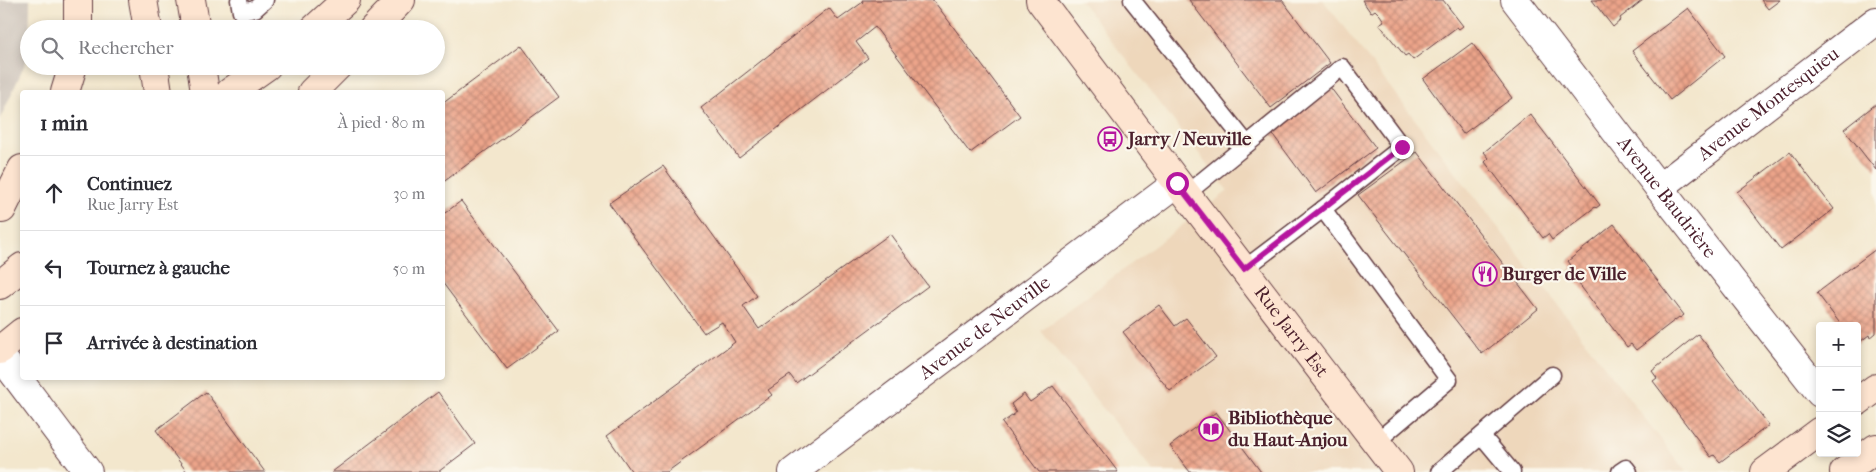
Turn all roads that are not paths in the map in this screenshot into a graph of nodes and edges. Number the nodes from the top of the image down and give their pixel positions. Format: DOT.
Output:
graph roads {
  1 [pos="78,0"];
  2 [pos="143,0"];
  3 [pos="191,0"];
  4 [pos="239,0"];
  5 [pos="265,0"];
  6 [pos="346,0"];
  7 [pos="401,0"];
  8 [pos="1040,0"];
  9 [pos="1132,0"];
  10 [pos="1516,0"];
  11 [pos="78,20"];
  12 [pos="146,20"];
  13 [pos="194,20"];
  14 [pos="324,20"];
  15 [pos="382,20"];
  16 [pos="1876,21"];
  17 [pos="70,75"];
  18 [pos="155,75"];
  19 [pos="203,75"];
  20 [pos="254,75"];
  21 [pos="329,75"];
  22 [pos="66,90"];
  23 [pos="158,90"];
  24 [pos="205,90"];
  25 [pos="233,90"];
  26 [pos="314,90"];
  27 [pos="1247,144"];
  28 [pos="20,174"];
  29 [pos="1181,188"];
  30 [pos="1659,188"];
  31 [pos="8,206"];
  32 [pos="1323,209"];
  33 [pos="20,269"];
  34 [pos="1244,269"];
  35 [pos="0,285"];
  36 [pos="20,334"];
  37 [pos="0,350"];
  38 [pos="0,355"];
  39 [pos="1552,375"];
  40 [pos="1816,388"];
  41 [pos="1876,388"];
  42 [pos="1861,399"];
  43 [pos="1816,434"];
  44 [pos="1482,436"];
  45 [pos="1376,442"];
  46 [pos="1867,449"];
  47 [pos="88,472"];
  48 [pos="793,472"];
  49 [pos="1399,472"];
  50 [pos="1438,472"];
  51 [pos="1512,472"];
  52 [pos="1620,472"];
  53 [pos="1629,472"];
  54 [pos="1765,472"];
  55 [pos="1844,472"];
  1 -- 11 [label="street"];
  2 -- 12 [label="street"];
  3 -- 13 [label="street"];
  4 -- 5 [label="lane"];
  6 -- 14 [label="street"];
  7 -- 15 [label="street"];
  8 -- 29 [label="street, Rue Jarry Est"];
  9 -- 27 [label="lane"];
  10 -- 30 [label="street, Avenue Baudrière"];
  16 -- 30 [label="street, Avenue Montesquieu"];
  17 -- 22 [label="street"];
  18 -- 23 [label="street"];
  19 -- 24 [label="street"];
  20 -- 25 [label="street"];
  21 -- 26 [label="street"];
  27 -- 29 [label="lane"];
  27 -- 32 [label="lane"];
  28 -- 31 [label="street"];
  29 -- 34 [label="street, Rue Jarry Est"];
  29 -- 48 [label="street, Avenue de Neuville"];
  30 -- 40 [label="street, Avenue Baudrière"];
  32 -- 34 [label="lane"];
  32 -- 45 [label="lane"];
  33 -- 35 [label="street"];
  34 -- 45 [label="street, Rue Jarry Est"];
  36 -- 37 [label="street"];
  38 -- 47 [label="street"];
  39 -- 44 [label="lane"];
  41 -- 42 [label="street"];
  43 -- 54 [label="street"];
  44 -- 50 [label="lane"];
  44 -- 51 [label="lane"];
  45 -- 49 [label="street, Rue Jarry Est"];
  46 -- 55 [label="street"];
  52 -- 53 [label="lane"];
}
